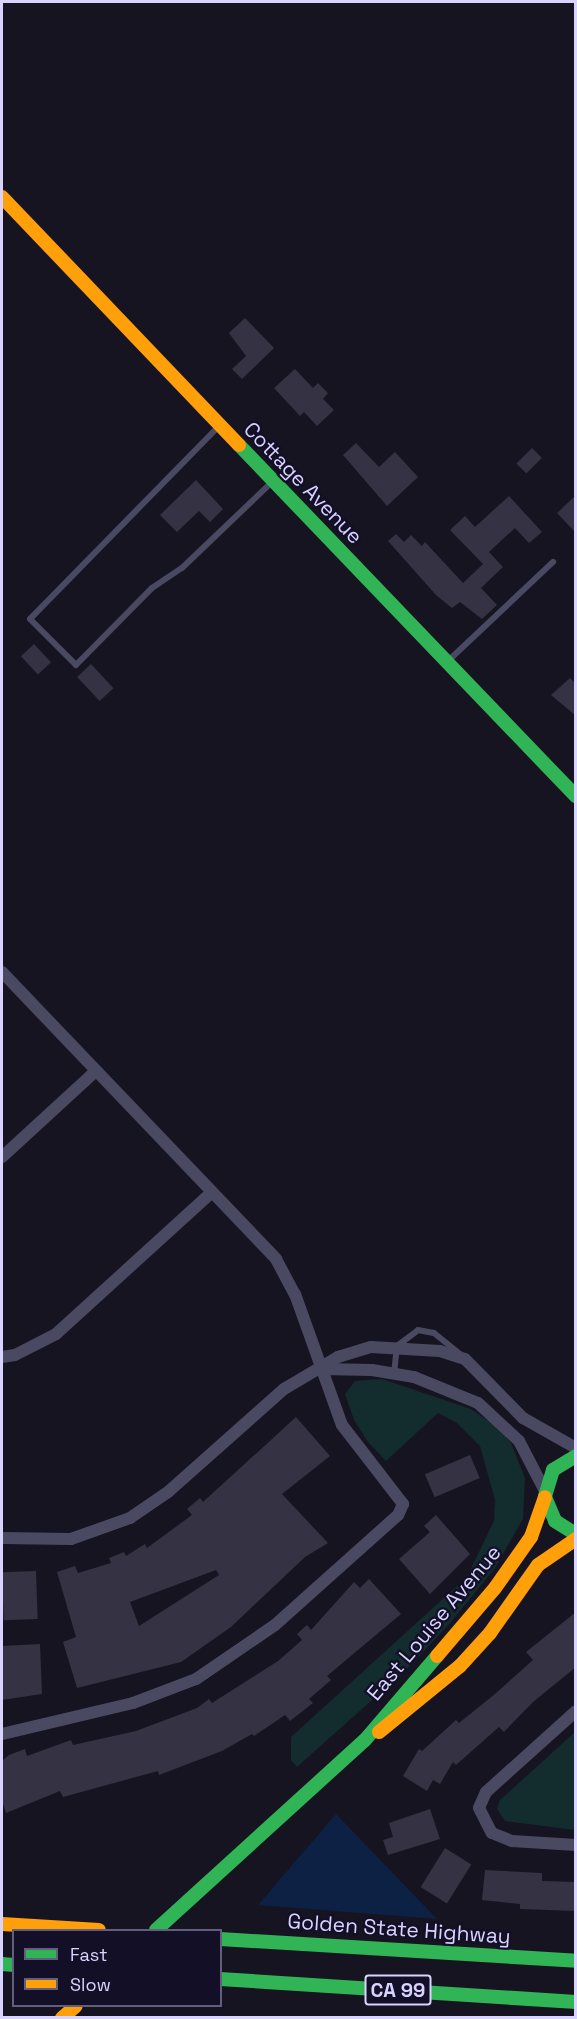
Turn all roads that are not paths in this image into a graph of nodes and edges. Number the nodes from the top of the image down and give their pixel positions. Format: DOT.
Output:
graph roads {
  1 [pos="2,197"];
  2 [pos="220,425"];
  3 [pos="273,481"];
  4 [pos="553,562"];
  5 [pos="446,663"];
  6 [pos="576,796"];
  7 [pos="2,972"];
  8 [pos="96,1071"];
  9 [pos="2,1157"];
  10 [pos="212,1192"];
  11 [pos="397,1346"];
  12 [pos="2,1357"];
  13 [pos="465,1359"];
  14 [pos="322,1369"];
  15 [pos="394,1374"];
  16 [pos="576,1448"];
  17 [pos="576,1456"];
  18 [pos="545,1494"];
  19 [pos="576,1534"];
  20 [pos="2,1538"];
  21 [pos="576,1539"];
  22 [pos="576,1711"];
  23 [pos="2,1734"];
  24 [pos="365,1740"];
  25 [pos="576,1845"];
  26 [pos="2,1924"];
  27 [pos="83,1929"];
  28 [pos="157,1929"];
  29 [pos="222,1939"];
  30 [pos="576,1961"];
  31 [pos="222,1979"];
  32 [pos="576,2002"];
  33 [pos="75,2007"];
  34 [pos="62,2018"];
  1 -- 2 [label="main road, Cottage Avenue"];
  2 -- 3 [label="main road, Cottage Avenue"];
  2 -- 3 [label="lane"];
  3 -- 5 [label="main road, Cottage Avenue"];
  4 -- 5 [label="lane"];
  5 -- 6 [label="main road, Cottage Avenue"];
  7 -- 8 [label="street"];
  8 -- 9 [label="street"];
  8 -- 10 [label="street"];
  10 -- 12 [label="street"];
  10 -- 14 [label="street"];
  11 -- 13 [label="street"];
  11 -- 13 [label="lane"];
  11 -- 14 [label="street"];
  11 -- 15 [label="lane"];
  13 -- 16 [label="street"];
  14 -- 15 [label="street"];
  14 -- 20 [label="street"];
  14 -- 23 [label="street"];
  15 -- 18 [label="street"];
  17 -- 18 [label="main road, East Louise Avenue"];
  18 -- 19 [label="main road"];
  18 -- 24 [label="main road, East Louise Avenue"];
  21 -- 24 [label="main road, East Louise Avenue"];
  22 -- 25 [label="street"];
  24 -- 28 [label="main road, East Louise Avenue"];
  26 -- 27 [label="main road"];
  29 -- 30 [label="main road, Golden State Highway / CA 99"];
  31 -- 32 [label="main road, CA 99"];
  33 -- 34 [label="main road"];
}
